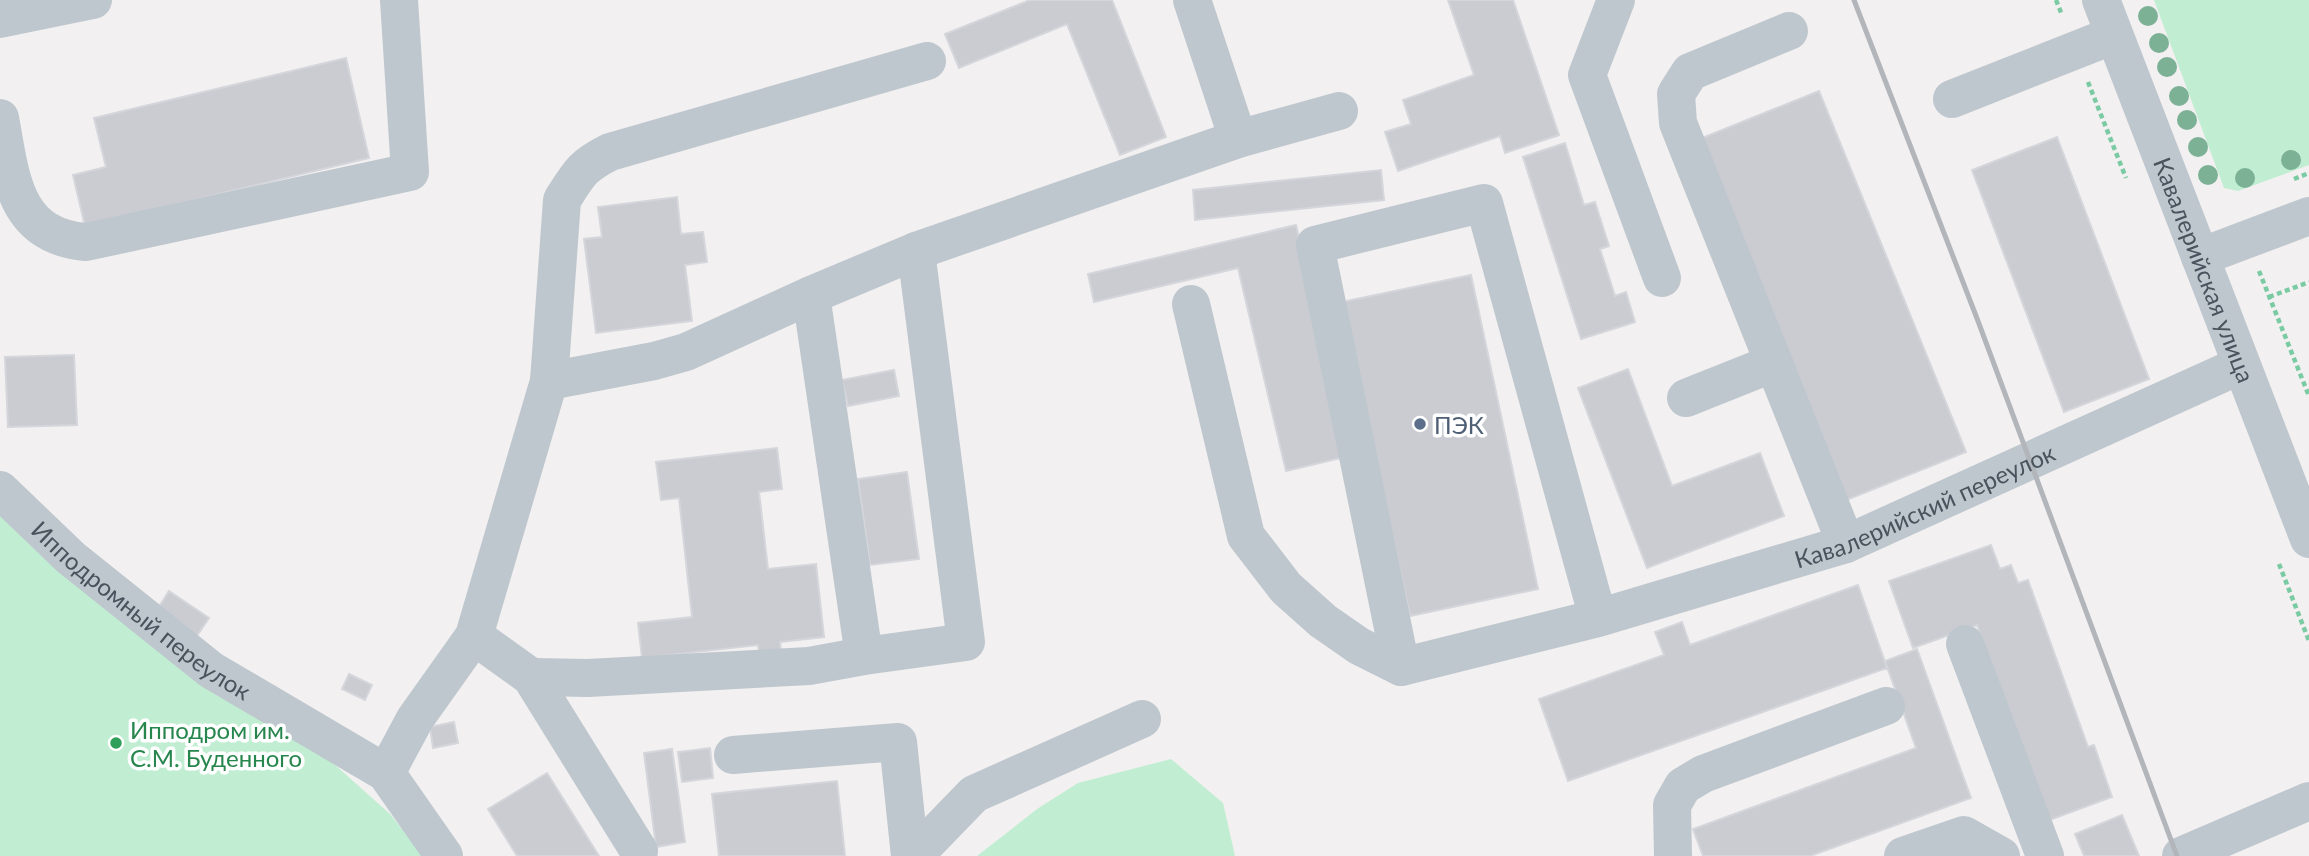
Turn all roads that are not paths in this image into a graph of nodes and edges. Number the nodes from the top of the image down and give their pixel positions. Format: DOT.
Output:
graph roads {
  1 [pos="93,0"];
  2 [pos="399,0"];
  3 [pos="1192,0"];
  4 [pos="1616,0"];
  5 [pos="2108,17"];
  6 [pos="0,19"];
  7 [pos="1789,31"];
  8 [pos="927,61"];
  9 [pos="1952,99"];
  10 [pos="1339,111"];
  11 [pos="0,118"];
  12 [pos="1238,139"];
  13 [pos="2309,216"];
  14 [pos="916,251"];
  15 [pos="2200,257"];
  16 [pos="1662,278"];
  17 [pos="811,295"];
  18 [pos="1191,304"];
  19 [pos="1774,363"];
  20 [pos="2241,365"];
  21 [pos="549,381"];
  22 [pos="1686,398"];
  23 [pos="0,490"];
  24 [pos="2309,540"];
  25 [pos="1846,544"];
  26 [pos="1598,618"];
  27 [pos="474,636"];
  28 [pos="1965,644"];
  29 [pos="864,656"];
  30 [pos="1401,667"];
  31 [pos="531,677"];
  32 [pos="1886,706"];
  33 [pos="1142,719"];
  34 [pos="733,755"];
  35 [pos="386,773"];
  36 [pos="2309,801"];
  37 [pos="639,851"];
  38 [pos="444,856"];
  39 [pos="912,856"];
  40 [pos="1673,856"];
  41 [pos="1903,856"];
  42 [pos="2001,856"];
  43 [pos="2045,856"];
  44 [pos="2181,856"];
  1 -- 6 [label="street"];
  2 -- 11 [label="street"];
  3 -- 12 [label="street"];
  4 -- 16 [label="street"];
  5 -- 9 [label="street"];
  5 -- 15 [label="street, Кавалерийская улица"];
  7 -- 19 [label="street"];
  8 -- 21 [label="street"];
  10 -- 12 [label="street"];
  12 -- 14 [label="street"];
  13 -- 15 [label="street"];
  14 -- 17 [label="street"];
  14 -- 29 [label="street"];
  15 -- 20 [label="street, Кавалерийская улица"];
  17 -- 21 [label="street"];
  17 -- 29 [label="street"];
  18 -- 30 [label="street"];
  19 -- 22 [label="street"];
  19 -- 25 [label="street"];
  20 -- 24 [label="street, Кавалерийская улица"];
  20 -- 25 [label="street, Кавалерийский переулок"];
  21 -- 27 [label="street"];
  23 -- 35 [label="street, Ипподромный переулок"];
  25 -- 26 [label="street, Кавалерийский переулок"];
  26 -- 30 [label="street, Кавалерийский переулок"];
  26 -- 30 [label="street"];
  27 -- 31 [label="street"];
  27 -- 35 [label="street"];
  28 -- 43 [label="street"];
  29 -- 31 [label="street"];
  31 -- 37 [label="street"];
  32 -- 40 [label="street"];
  33 -- 39 [label="street"];
  34 -- 39 [label="street"];
  35 -- 38 [label="street, Ипподромный переулок"];
  36 -- 44 [label="street"];
  41 -- 42 [label="street"];
}
